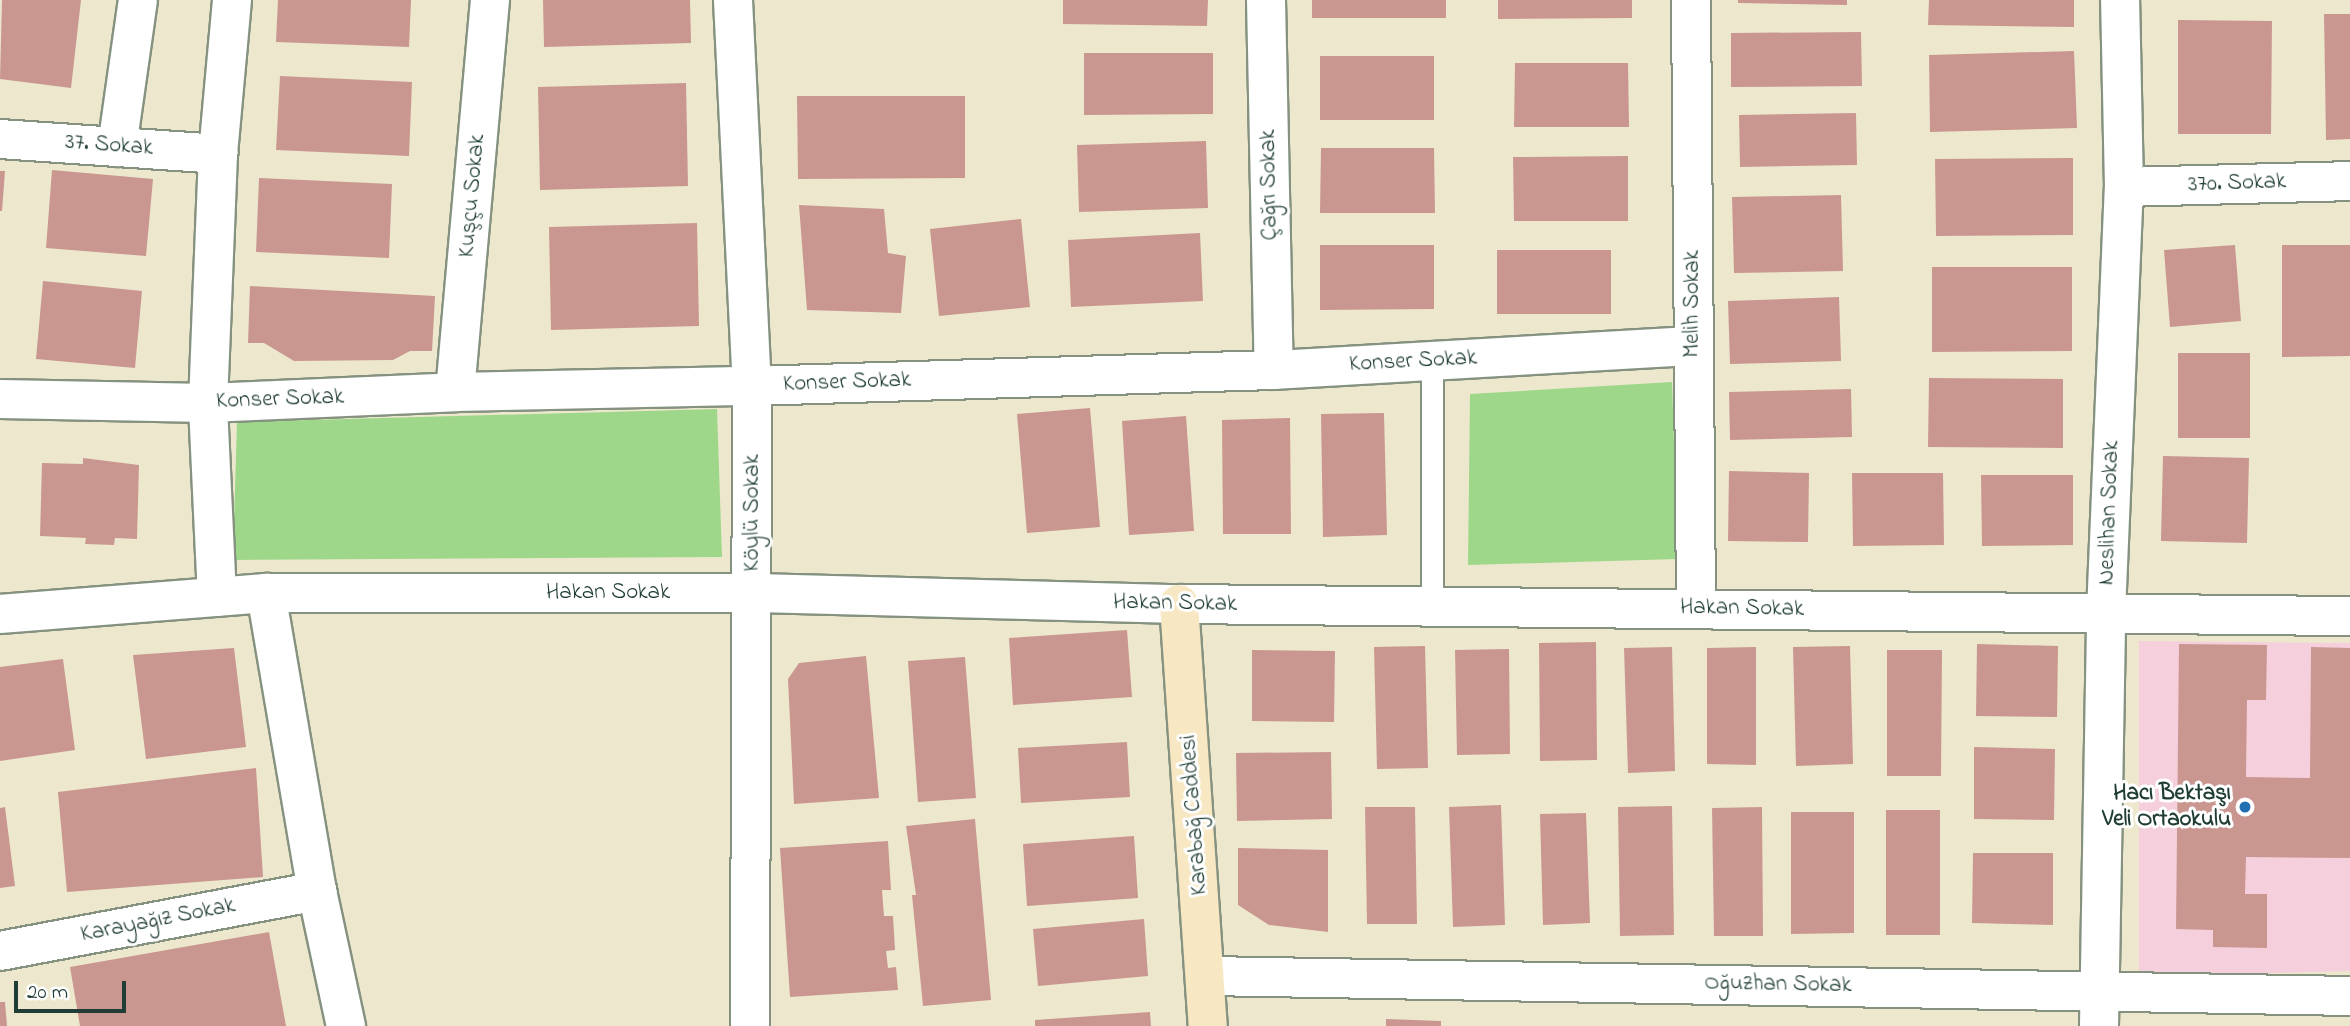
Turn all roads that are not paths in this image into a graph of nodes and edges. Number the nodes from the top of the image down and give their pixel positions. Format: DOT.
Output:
graph roads {
  1 [pos="138,0"];
  2 [pos="232,0"];
  3 [pos="490,0"];
  4 [pos="733,0"];
  5 [pos="1266,0"];
  6 [pos="1691,0"];
  7 [pos="2120,0"];
  8 [pos="0,139"];
  9 [pos="117,147"];
  10 [pos="218,154"];
  11 [pos="2350,181"];
  12 [pos="2123,187"];
  13 [pos="1693,346"];
  14 [pos="1432,361"];
  15 [pos="1274,370"];
  16 [pos="752,386"];
  17 [pos="455,392"];
  18 [pos="0,399"];
  19 [pos="208,403"];
  20 [pos="266,593"];
  21 [pos="754,593"];
  22 [pos="218,597"];
  23 [pos="1179,604"];
  24 [pos="1432,607"];
  25 [pos="1696,609"];
  26 [pos="2106,613"];
  27 [pos="0,614"];
  28 [pos="2350,616"];
  29 [pos="317,891"];
  30 [pos="0,951"];
  31 [pos="1206,976"];
  32 [pos="2350,996"];
  33 [pos="2099,1008"];
  34 [pos="346,1026"];
  35 [pos="750,1026"];
  36 [pos="1208,1026"];
  1 -- 9 [label="street"];
  2 -- 10 [label="street"];
  3 -- 17 [label="street, Kuşçu Sokak"];
  4 -- 16 [label="street, Köylü Sokak"];
  5 -- 15 [label="street, Çağrı Sokak"];
  6 -- 13 [label="street, Melih Sokak"];
  7 -- 12 [label="street, Neslihan Sokak"];
  8 -- 9 [label="street, 37. Sokak"];
  9 -- 10 [label="street, 37. Sokak"];
  10 -- 19 [label="street"];
  11 -- 12 [label="street, 370. Sokak"];
  12 -- 26 [label="street, Neslihan Sokak"];
  13 -- 14 [label="street, Konser Sokak"];
  13 -- 25 [label="street, Melih Sokak"];
  14 -- 15 [label="street, Konser Sokak"];
  14 -- 24 [label="lane"];
  15 -- 16 [label="street, Konser Sokak"];
  16 -- 17 [label="street, Konser Sokak"];
  16 -- 21 [label="street, Köylü Sokak"];
  17 -- 19 [label="street, Konser Sokak"];
  18 -- 19 [label="street, Konser Sokak"];
  19 -- 22 [label="street"];
  20 -- 21 [label="street, Hakan Sokak"];
  20 -- 22 [label="street, Hakan Sokak"];
  20 -- 29 [label="street"];
  21 -- 23 [label="street, Hakan Sokak"];
  21 -- 35 [label="street, Köylü Sokak"];
  22 -- 27 [label="street, Hakan Sokak"];
  23 -- 24 [label="street, Hakan Sokak"];
  23 -- 31 [label="street, Karabağ Caddesi"];
  24 -- 25 [label="street, Hakan Sokak"];
  25 -- 26 [label="street, Hakan Sokak"];
  26 -- 28 [label="street, Hakan Sokak"];
  26 -- 33 [label="street, Neslihan Sokak"];
  29 -- 30 [label="street, Karayağız Sokak"];
  29 -- 34 [label="street"];
  31 -- 33 [label="street, Oğuzhan Sokak"];
  31 -- 36 [label="street, Karabağ Caddesi"];
  32 -- 33 [label="street, Oğuzhan Sokak"];
}
